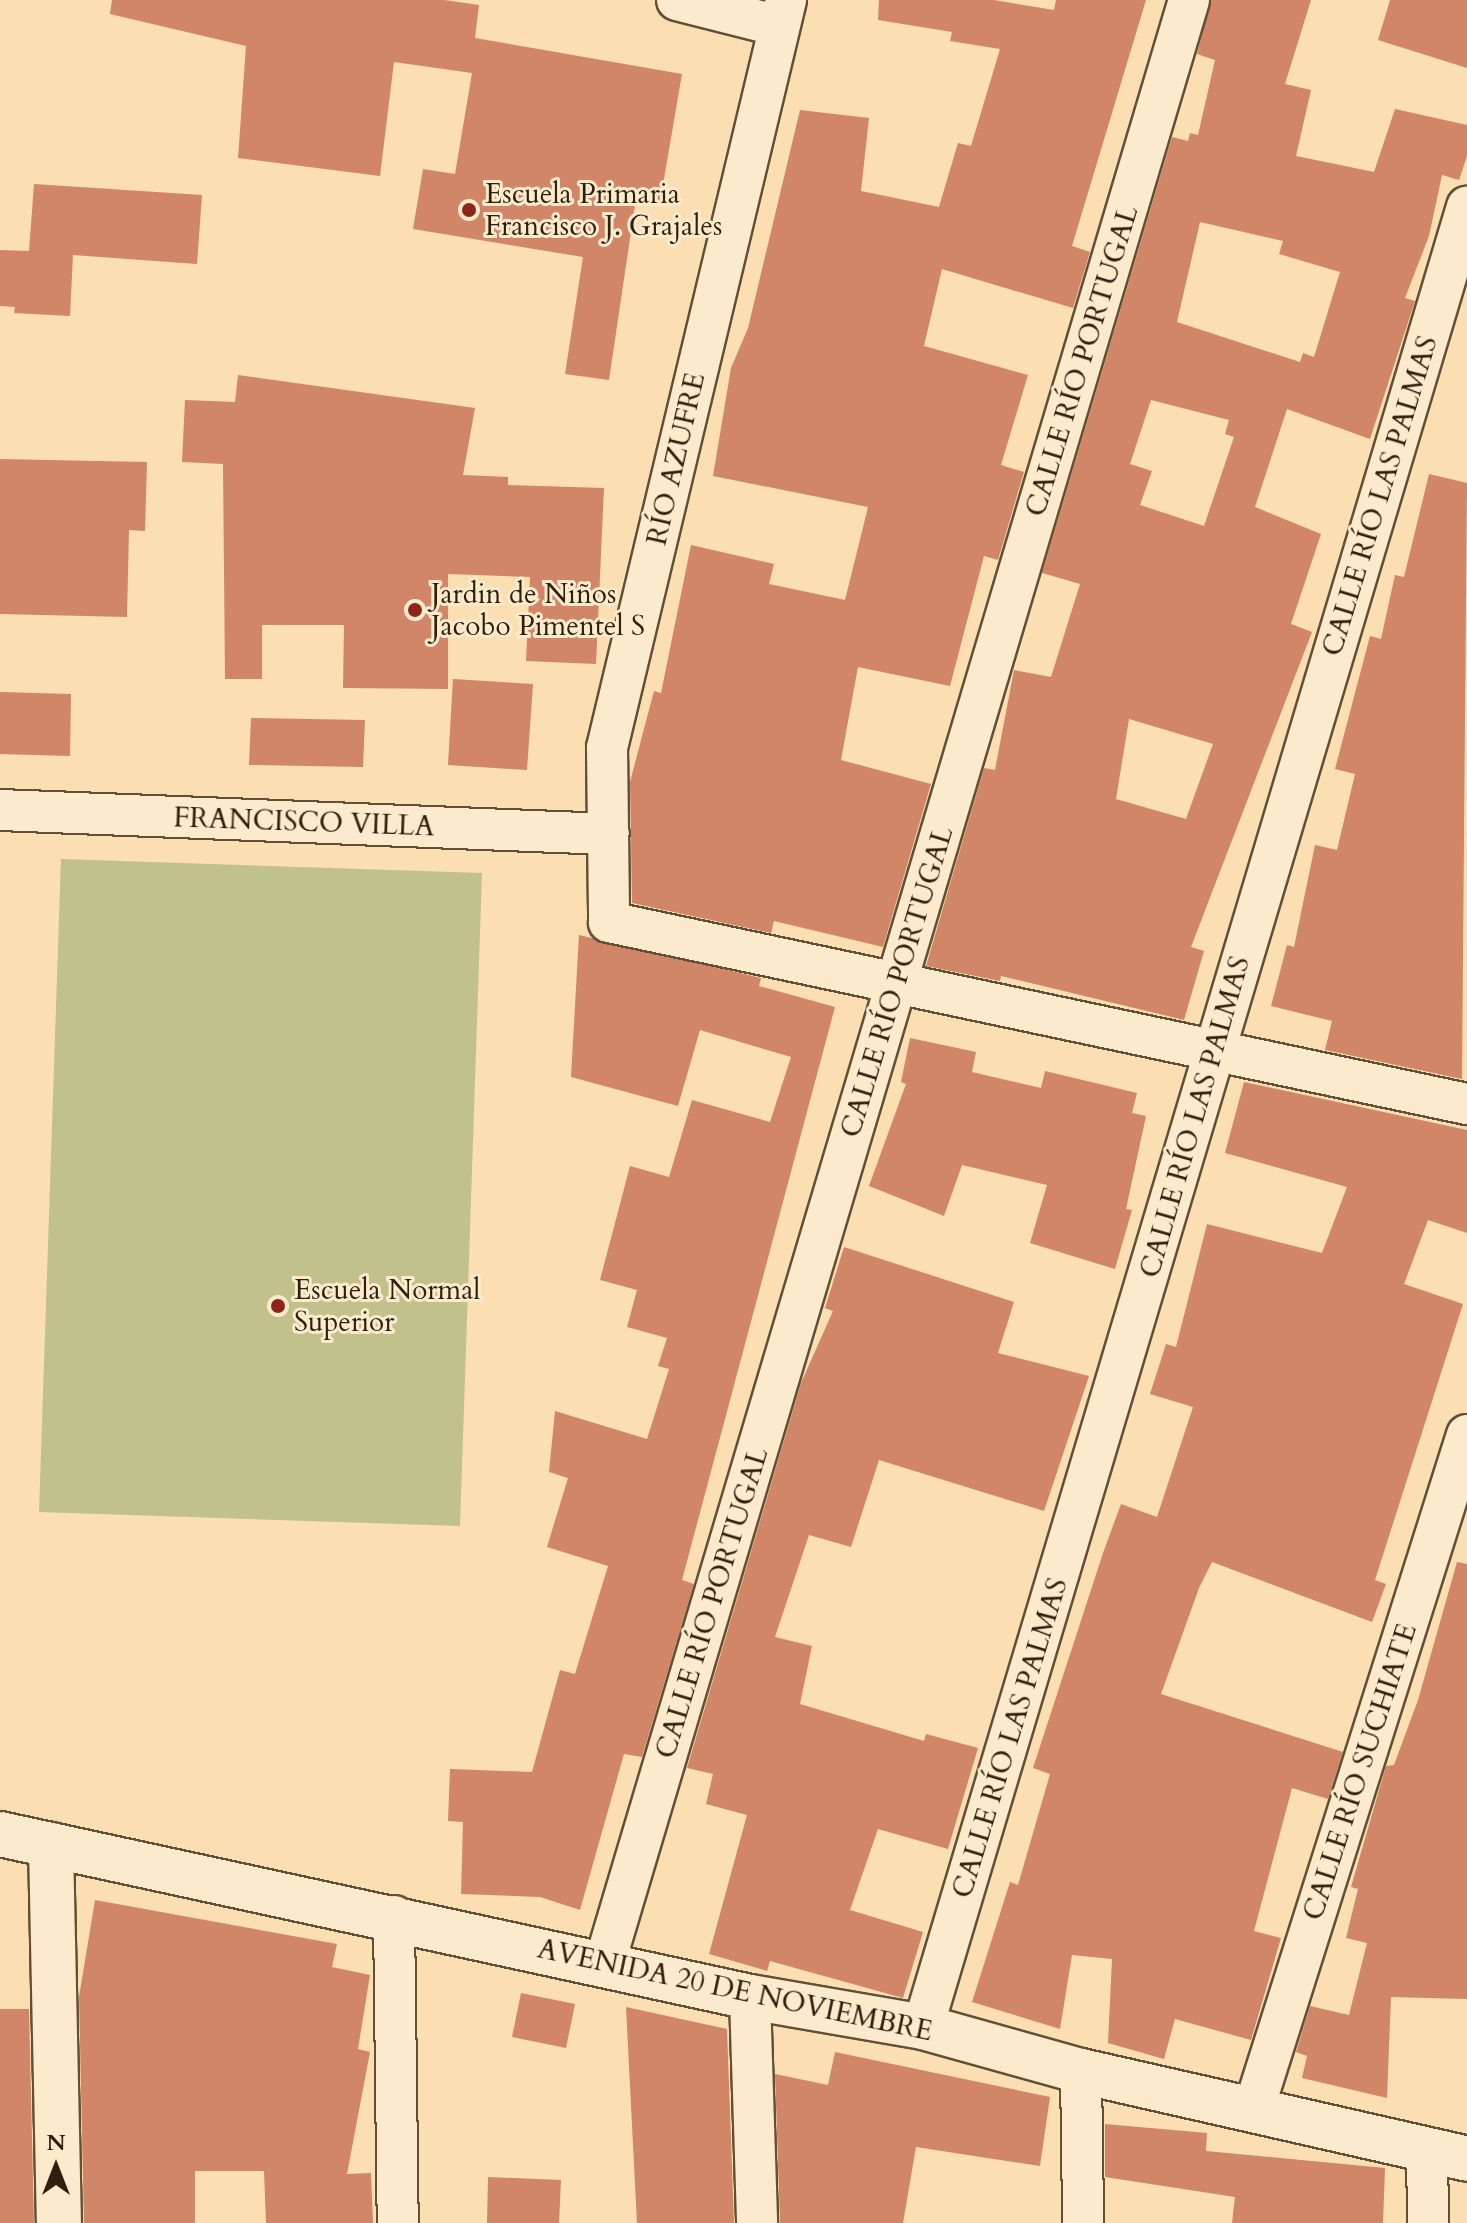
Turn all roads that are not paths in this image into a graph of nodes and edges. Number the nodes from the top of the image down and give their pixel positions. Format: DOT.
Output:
graph roads {
  1 [pos="677,0"];
  2 [pos="1189,0"];
  3 [pos="783,13"];
  4 [pos="1467,207"];
  5 [pos="0,810"];
  6 [pos="609,834"];
  7 [pos="896,983"];
  8 [pos="1213,1052"];
  9 [pos="1467,1104"];
  10 [pos="1467,1435"];
  11 [pos="0,1834"];
  12 [pos="51,1845"];
  13 [pos="394,1916"];
  14 [pos="604,1965"];
  15 [pos="750,1997"];
  16 [pos="923,2027"];
  17 [pos="1081,2071"];
  18 [pos="1254,2108"];
  19 [pos="1447,2154"];
  20 [pos="59,2223"];
  21 [pos="398,2223"];
  22 [pos="757,2223"];
  23 [pos="1083,2223"];
  24 [pos="1428,2223"];
  1 -- 3 [label="street"];
  2 -- 7 [label="street, CALLE RÍO PORTUGAL"];
  3 -- 6 [label="street, RÍO AZUFRE"];
  4 -- 8 [label="street, CALLE RÍO LAS PALMAS"];
  5 -- 6 [label="street, FRANCISCO VILLA"];
  6 -- 7 [label="street, RÍO AZUFRE"];
  7 -- 8 [label="street"];
  7 -- 14 [label="street, CALLE RÍO PORTUGAL"];
  8 -- 9 [label="street"];
  8 -- 16 [label="street, CALLE RÍO LAS PALMAS"];
  10 -- 18 [label="street, CALLE RÍO SUCHIATE"];
  11 -- 12 [label="street, AVENIDA 20 DE NOVIEMBRE"];
  12 -- 13 [label="street, AVENIDA 20 DE NOVIEMBRE"];
  12 -- 20 [label="street"];
  13 -- 14 [label="street, AVENIDA 20 DE NOVIEMBRE"];
  13 -- 21 [label="street"];
  14 -- 15 [label="street, AVENIDA 20 DE NOVIEMBRE"];
  15 -- 16 [label="street, AVENIDA 20 DE NOVIEMBRE"];
  15 -- 22 [label="street"];
  16 -- 17 [label="street, AVENIDA 20 DE NOVIEMBRE"];
  17 -- 18 [label="street, AVENIDA 20 DE NOVIEMBRE"];
  17 -- 23 [label="street"];
  18 -- 19 [label="street, AVENIDA 20 DE NOVIEMBRE"];
  19 -- 24 [label="street"];
}
